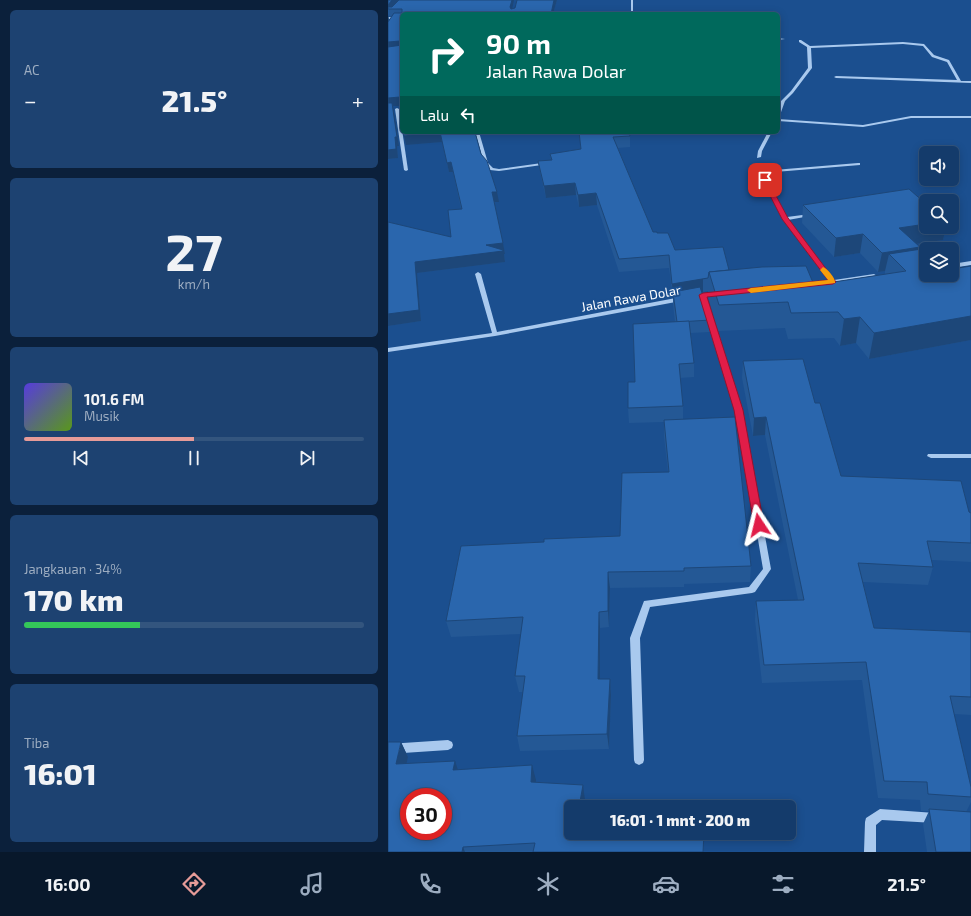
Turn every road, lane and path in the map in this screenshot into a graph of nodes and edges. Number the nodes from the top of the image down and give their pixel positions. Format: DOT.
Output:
graph roads {
  1 [pos="632,0"];
  2 [pos="632,12"];
  3 [pos="388,18"];
  4 [pos="394,18"];
  5 [pos="400,18"];
  6 [pos="391,23"];
  7 [pos="800,40"];
  8 [pos="809,47"];
  9 [pos="836,77"];
  10 [pos="959,81"];
  11 [pos="971,82"];
  12 [pos="400,108"];
  13 [pos="780,108"];
  14 [pos="971,117"];
  15 [pos="780,120"];
  16 [pos="478,134"];
  17 [pos="769,134"];
  18 [pos="759,157"];
  19 [pos="558,162"];
  20 [pos="858,164"];
  21 [pos="406,170"];
  22 [pos="816,214"];
  23 [pos="785,219"];
  24 [pos="971,263"];
  25 [pos="959,265"];
  26 [pos="478,274"];
  27 [pos="879,275"];
  28 [pos="833,282"];
  29 [pos="794,286"];
  30 [pos="703,296"];
  31 [pos="688,298"];
  32 [pos="495,334"];
  33 [pos="388,350"];
  34 [pos="931,456"];
  35 [pos="971,456"];
  36 [pos="448,745"];
  37 [pos="388,750"];
  38 [pos="639,760"];
  39 [pos="948,819"];
  40 [pos="870,852"];
  1 -- 2 [label="street"];
  3 -- 4 [label="street"];
  4 -- 5 [label="street"];
  4 -- 6 [label="street"];
  7 -- 8 [label="street"];
  8 -- 10 [label="street"];
  8 -- 13 [label="street"];
  9 -- 10 [label="street"];
  10 -- 11 [label="street"];
  12 -- 21 [label="street"];
  14 -- 15 [label="street"];
  16 -- 19 [label="street"];
  17 -- 18 [label="street"];
  20 -- 23 [label="street"];
  22 -- 23 [label="street"];
  23 -- 28 [label="street"];
  24 -- 25 [label="street"];
  26 -- 32 [label="street"];
  27 -- 28 [label="street"];
  28 -- 29 [label="street"];
  30 -- 38 [label="street"];
  31 -- 32 [label="street, Jalan Rawa Dolar"];
  32 -- 33 [label="street, Jalan Rawa Dolar"];
  34 -- 35 [label="street"];
  36 -- 37 [label="street"];
  39 -- 40 [label="street"];
}
